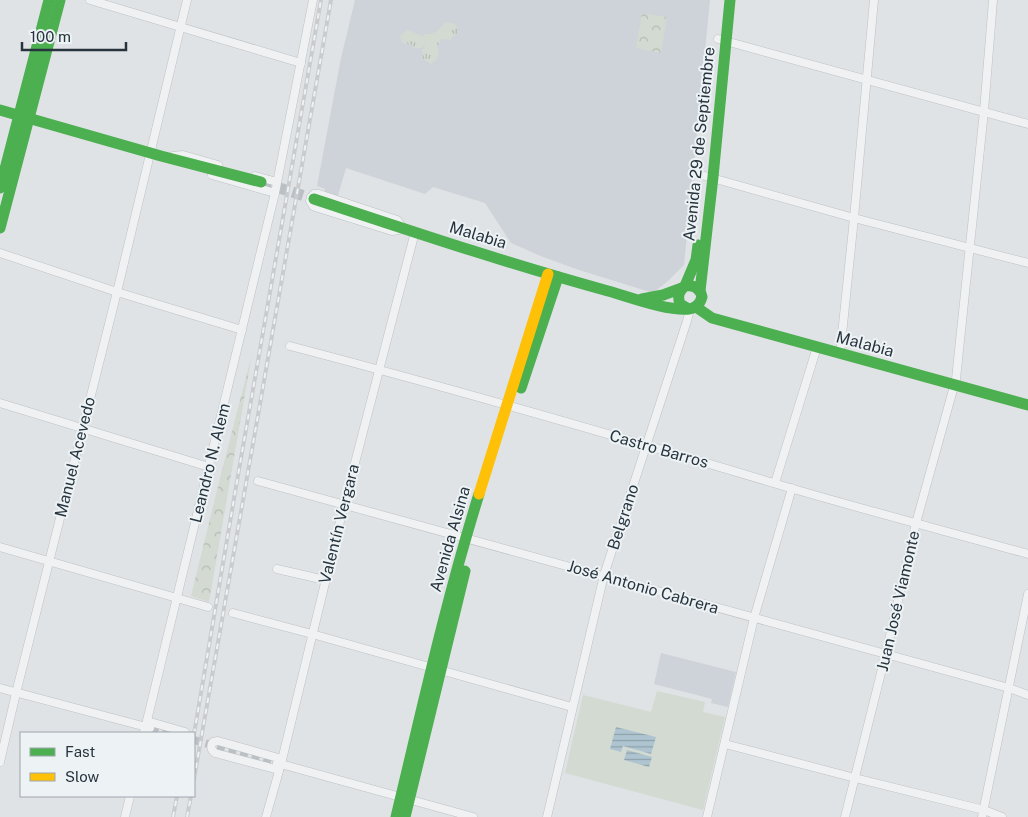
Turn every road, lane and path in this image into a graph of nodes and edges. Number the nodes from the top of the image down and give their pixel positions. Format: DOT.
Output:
graph roads {
  1 [pos="49,0"];
  2 [pos="60,0"];
  3 [pos="90,0"];
  4 [pos="186,0"];
  5 [pos="313,0"];
  6 [pos="722,0"];
  7 [pos="730,0"];
  8 [pos="874,0"];
  9 [pos="993,0"];
  10 [pos="180,27"];
  11 [pos="722,40"];
  12 [pos="301,63"];
  13 [pos="867,80"];
  14 [pos="0,110"];
  15 [pos="984,111"];
  16 [pos="24,117"];
  17 [pos="1028,124"];
  18 [pos="149,152"];
  19 [pos="161,156"];
  20 [pos="709,176"];
  21 [pos="261,182"];
  22 [pos="277,182"];
  23 [pos="0,188"];
  24 [pos="275,193"];
  25 [pos="314,199"];
  26 [pos="854,218"];
  27 [pos="0,228"];
  28 [pos="410,230"];
  29 [pos="970,247"];
  30 [pos="0,253"];
  31 [pos="1028,262"];
  32 [pos="553,276"];
  33 [pos="683,287"];
  34 [pos="700,291"];
  35 [pos="117,292"];
  36 [pos="641,299"];
  37 [pos="691,308"];
  38 [pos="242,330"];
  39 [pos="290,346"];
  40 [pos="817,347"];
  41 [pos="840,354"];
  42 [pos="380,369"];
  43 [pos="954,385"];
  44 [pos="0,404"];
  45 [pos="1028,405"];
  46 [pos="511,406"];
  47 [pos="82,428"];
  48 [pos="647,445"];
  49 [pos="209,466"];
  50 [pos="258,481"];
  51 [pos="776,483"];
  52 [pos="792,488"];
  53 [pos="344,505"];
  54 [pos="916,523"];
  55 [pos="469,538"];
  56 [pos="0,547"];
  57 [pos="1028,554"];
  58 [pos="49,561"];
  59 [pos="277,569"];
  60 [pos="604,575"];
  61 [pos="325,580"];
  62 [pos="1028,594"];
  63 [pos="177,598"];
  64 [pos="208,607"];
  65 [pos="233,613"];
  66 [pos="754,618"];
  67 [pos="312,634"];
  68 [pos="886,654"];
  69 [pos="436,668"];
  70 [pos="0,688"];
  71 [pos="1009,688"];
  72 [pos="16,693"];
  73 [pos="1028,695"];
  74 [pos="572,707"];
  75 [pos="147,727"];
  76 [pos="185,732"];
  77 [pos="725,744"];
  78 [pos="0,762"];
  79 [pos="279,764"];
  80 [pos="855,778"];
  81 [pos="130,797"];
  82 [pos="405,798"];
  83 [pos="983,813"];
  84 [pos="125,817"];
  85 [pos="266,817"];
  86 [pos="396,817"];
  87 [pos="405,817"];
  88 [pos="473,817"];
  89 [pos="547,817"];
  90 [pos="708,817"];
  91 [pos="845,817"];
  92 [pos="1002,817"];
  1 -- 16 [label="main road"];
  2 -- 16 [label="main road"];
  3 -- 10 [label="street"];
  4 -- 10 [label="street, Manuel Acevedo"];
  5 -- 12 [label="street, Leandro N. Alem"];
  6 -- 11 [label="main road, Avenida 29 de Septiembre"];
  7 -- 11 [label="main road, Avenida 29 de Septiembre"];
  8 -- 13 [label="street"];
  9 -- 15 [label="street, Juan José Viamonte"];
  10 -- 12 [label="street"];
  10 -- 18 [label="street, Manuel Acevedo"];
  11 -- 13 [label="street"];
  11 -- 20 [label="main road, Avenida 29 de Septiembre"];
  12 -- 22 [label="street, Leandro N. Alem"];
  13 -- 15 [label="street"];
  13 -- 26 [label="street"];
  14 -- 16 [label="main road"];
  15 -- 17 [label="street"];
  15 -- 29 [label="street, Juan José Viamonte"];
  16 -- 18 [label="main road"];
  16 -- 23 [label="main road"];
  16 -- 27 [label="main road"];
  18 -- 19 [label="main road"];
  18 -- 35 [label="street, Manuel Acevedo"];
  19 -- 21 [label="main road"];
  19 -- 22 [label="street"];
  19 -- 24 [label="street"];
  20 -- 26 [label="street"];
  20 -- 33 [label="main road, Avenida 29 de Septiembre"];
  20 -- 34 [label="main road, Avenida 29 de Septiembre"];
  22 -- 24 [label="street, Leandro N. Alem"];
  24 -- 38 [label="street, Leandro N. Alem"];
  25 -- 28 [label="main road, Malabia"];
  26 -- 29 [label="street"];
  26 -- 41 [label="street"];
  28 -- 28 [label="street, Malabia"];
  28 -- 32 [label="main road, Malabia"];
  28 -- 42 [label="street, Valentín Vergara"];
  29 -- 31 [label="street"];
  29 -- 43 [label="street, Juan José Viamonte"];
  30 -- 35 [label="street"];
  32 -- 36 [label="main road, Malabia"];
  32 -- 46 [label="main road, Avenida Alsina"];
  33 -- 34 [label="main road"];
  33 -- 36 [label="main road"];
  33 -- 37 [label="main road"];
  34 -- 37 [label="main road"];
  35 -- 38 [label="street"];
  35 -- 47 [label="street, Manuel Acevedo"];
  36 -- 37 [label="main road, Malabia"];
  37 -- 40 [label="main road, Malabia"];
  37 -- 48 [label="street, Belgrano"];
  38 -- 49 [label="street, Leandro N. Alem"];
  39 -- 42 [label="street, Castro Barros"];
  40 -- 41 [label="main road, Malabia"];
  40 -- 51 [label="street"];
  41 -- 43 [label="main road, Malabia"];
  42 -- 46 [label="street, Castro Barros"];
  42 -- 53 [label="street, Valentín Vergara"];
  43 -- 45 [label="main road, Malabia"];
  43 -- 54 [label="street, Juan José Viamonte"];
  44 -- 47 [label="street"];
  46 -- 48 [label="street, Castro Barros"];
  46 -- 55 [label="main road, Avenida Alsina"];
  47 -- 49 [label="street"];
  47 -- 58 [label="street, Manuel Acevedo"];
  48 -- 51 [label="street, Castro Barros"];
  48 -- 60 [label="street, Belgrano"];
  49 -- 63 [label="street, Leandro N. Alem"];
  50 -- 53 [label="street, José Antonio Cabrera"];
  51 -- 52 [label="street, Castro Barros"];
  52 -- 54 [label="street, Castro Barros"];
  52 -- 66 [label="street"];
  53 -- 55 [label="street, José Antonio Cabrera"];
  53 -- 61 [label="street, Valentín Vergara"];
  54 -- 57 [label="street, Castro Barros"];
  54 -- 68 [label="street, Juan José Viamonte"];
  55 -- 60 [label="street, José Antonio Cabrera"];
  55 -- 69 [label="main road, Avenida Alsina"];
  56 -- 58 [label="street"];
  58 -- 63 [label="street"];
  58 -- 72 [label="street, Manuel Acevedo"];
  59 -- 61 [label="street"];
  60 -- 66 [label="street, José Antonio Cabrera"];
  60 -- 74 [label="street, Belgrano"];
  61 -- 67 [label="street, Valentín Vergara"];
  62 -- 71 [label="street"];
  63 -- 64 [label="street"];
  63 -- 75 [label="street, Leandro N. Alem"];
  65 -- 67 [label="street"];
  66 -- 68 [label="street, José Antonio Cabrera"];
  66 -- 77 [label="street"];
  67 -- 69 [label="street"];
  67 -- 79 [label="street, Valentín Vergara"];
  68 -- 71 [label="street, José Antonio Cabrera"];
  68 -- 80 [label="street, Juan José Viamonte"];
  69 -- 74 [label="street"];
  69 -- 82 [label="main road, Avenida Alsina"];
  70 -- 72 [label="street"];
  71 -- 73 [label="street, José Antonio Cabrera"];
  71 -- 83 [label="street"];
  72 -- 75 [label="street"];
  72 -- 78 [label="street, Manuel Acevedo"];
  74 -- 89 [label="street, Belgrano"];
  75 -- 76 [label="street"];
  77 -- 80 [label="street"];
  77 -- 90 [label="street"];
  79 -- 79 [label="street"];
  79 -- 82 [label="street"];
  79 -- 85 [label="street, Valentín Vergara"];
  80 -- 83 [label="street"];
  80 -- 91 [label="street, Juan José Viamonte"];
  81 -- 84 [label="street"];
  82 -- 86 [label="main road, Avenida Alsina"];
  82 -- 87 [label="main road, Avenida Alsina"];
  82 -- 88 [label="street"];
  83 -- 92 [label="street"];
}
